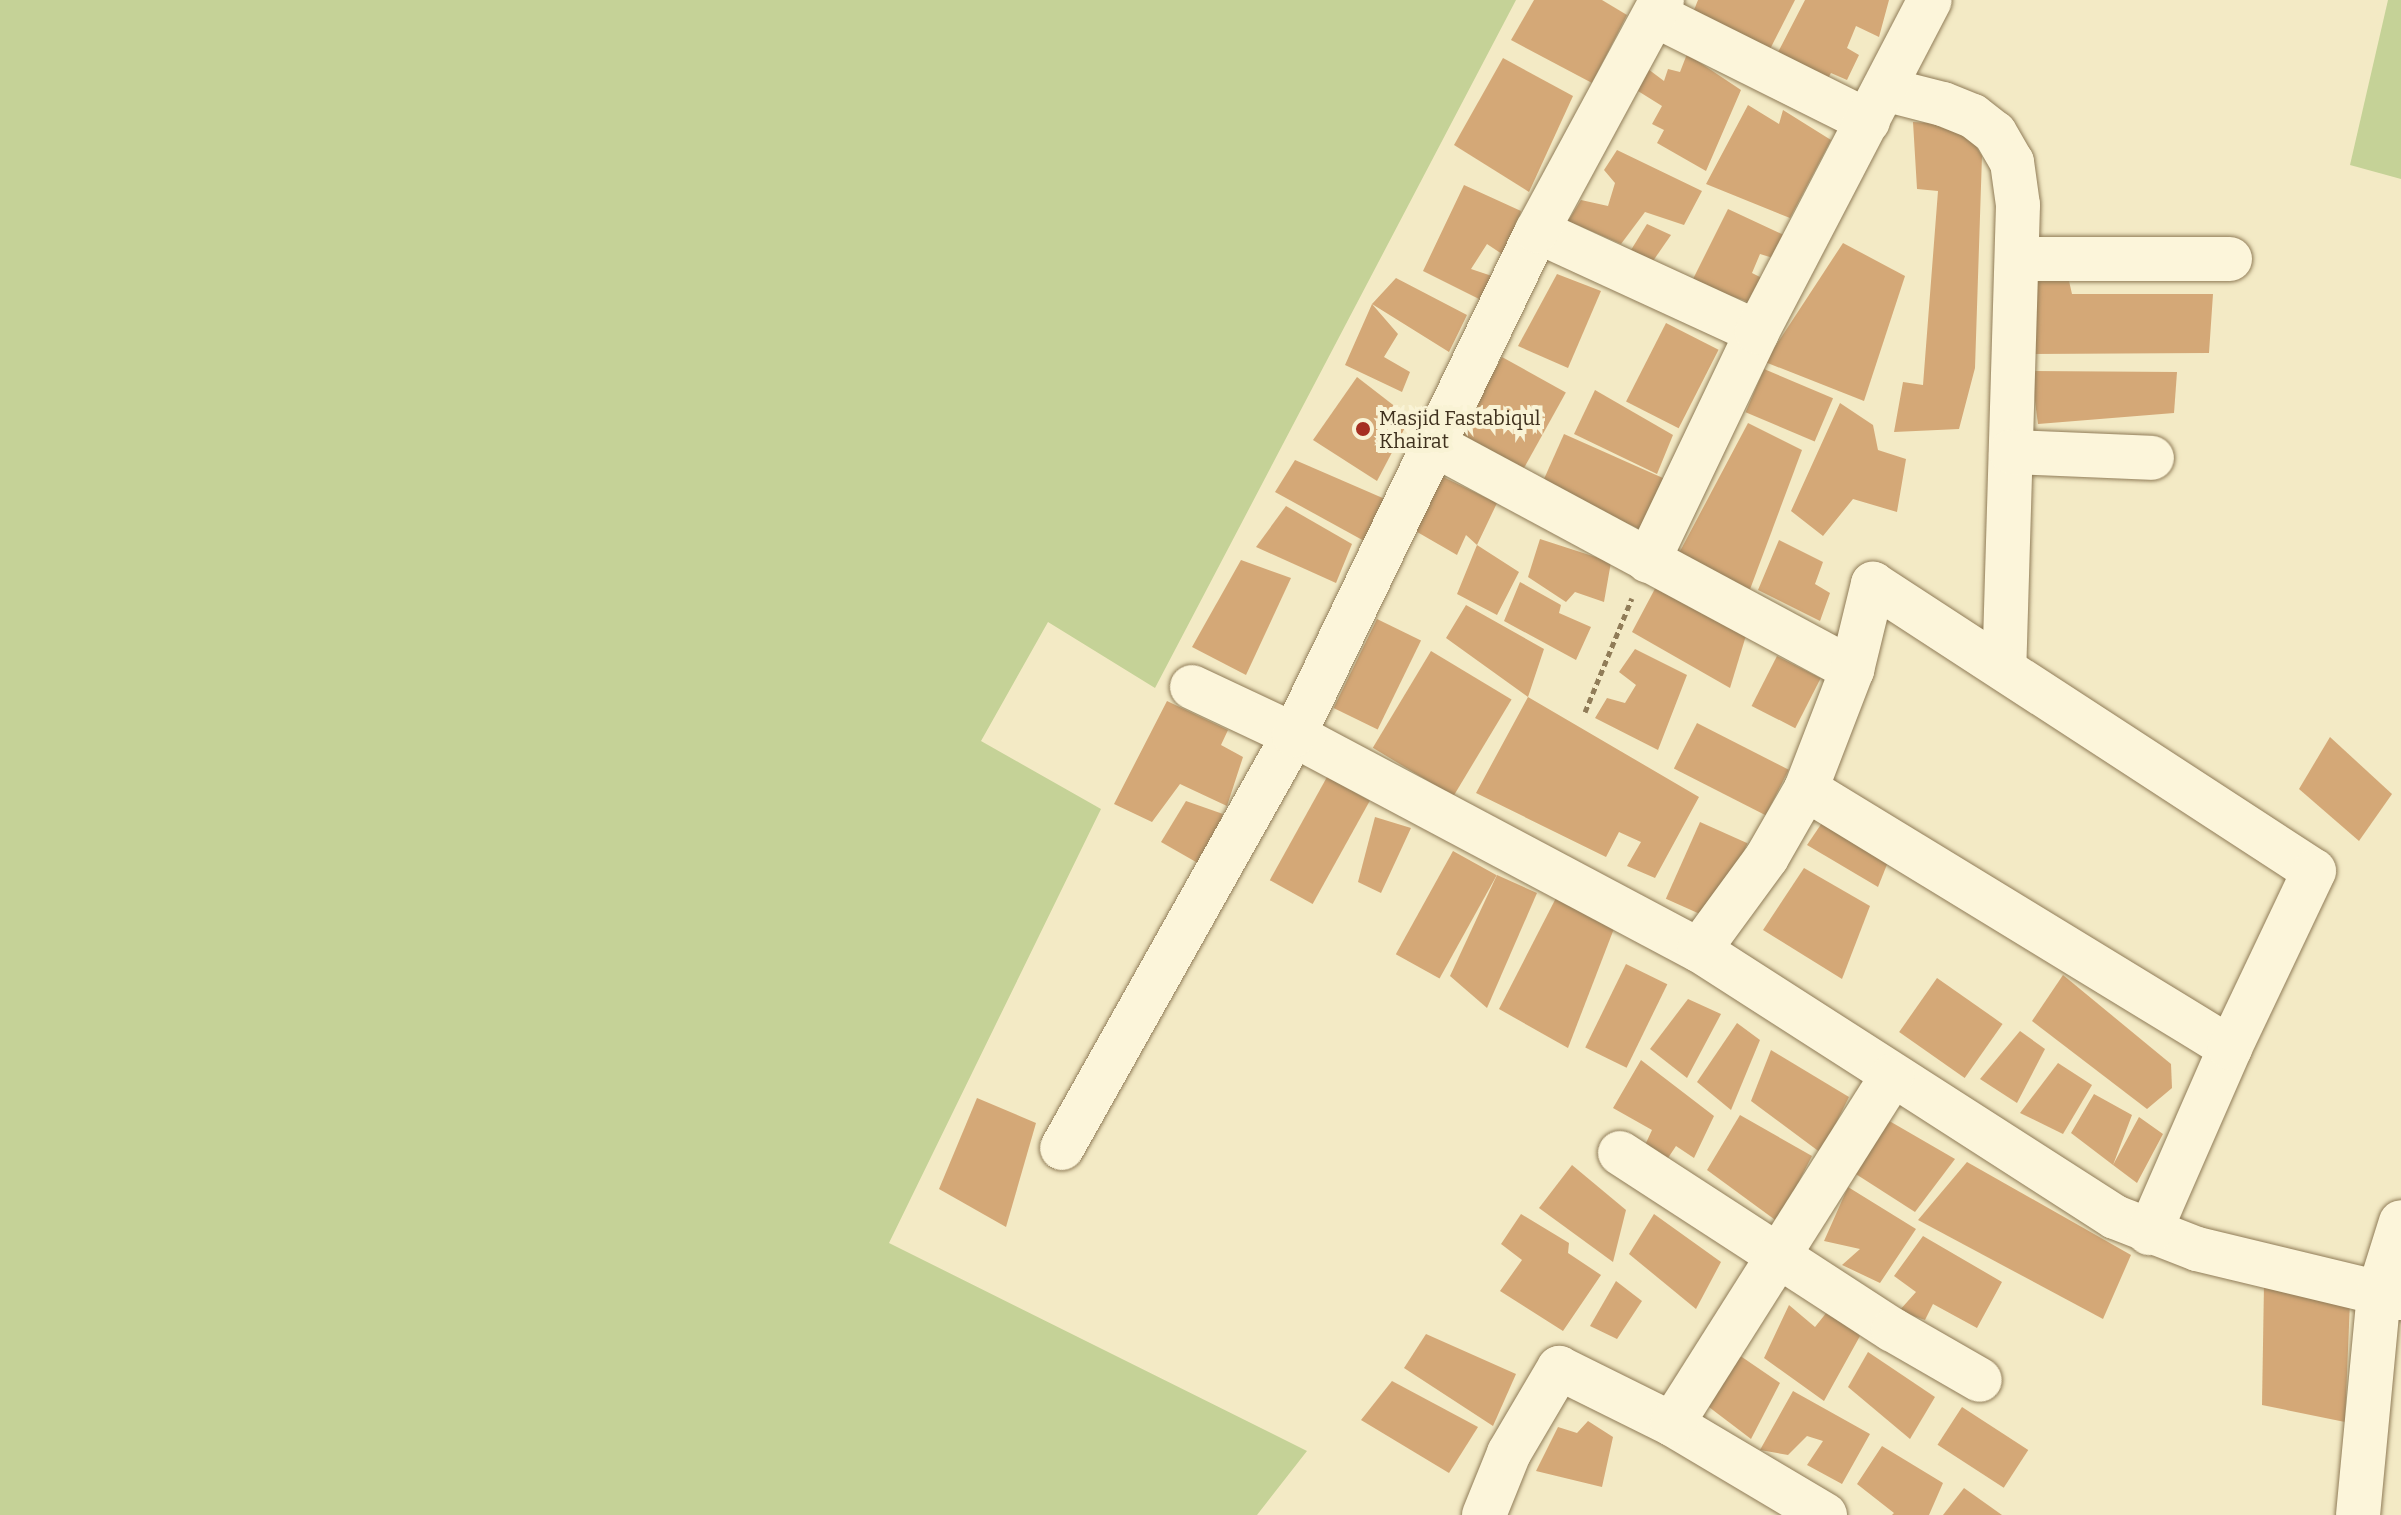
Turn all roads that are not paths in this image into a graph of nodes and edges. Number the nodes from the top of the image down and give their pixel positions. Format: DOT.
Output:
graph roads {
  1 [pos="1930,0"];
  2 [pos="1658,8"];
  3 [pos="1876,105"];
  4 [pos="1537,231"];
  5 [pos="2017,259"];
  6 [pos="2230,259"];
  7 [pos="1757,332"];
  8 [pos="1435,445"];
  9 [pos="2011,452"];
  10 [pos="2152,458"];
  11 [pos="1648,561"];
  12 [pos="2004,669"];
  13 [pos="1852,670"];
  14 [pos="1192,687"];
  15 [pos="1294,735"];
  16 [pos="1806,789"];
  17 [pos="1699,950"];
  18 [pos="2230,1048"];
  19 [pos="1892,1076"];
  20 [pos="1062,1148"];
  21 [pos="1620,1153"];
  22 [pos="2401,1222"];
  23 [pos="2149,1233"];
  24 [pos="1777,1254"];
  25 [pos="2390,1295"];
  26 [pos="1980,1380"];
  27 [pos="1672,1424"];
  28 [pos="1484,1515"];
  29 [pos="1825,1515"];
  30 [pos="2358,1515"];
  1 -- 3 [label="street"];
  2 -- 3 [label="street"];
  2 -- 4 [label="street"];
  3 -- 5 [label="street"];
  3 -- 7 [label="street"];
  4 -- 7 [label="street"];
  4 -- 8 [label="street"];
  5 -- 6 [label="street"];
  5 -- 9 [label="street"];
  7 -- 11 [label="street"];
  8 -- 11 [label="street"];
  8 -- 15 [label="street"];
  9 -- 10 [label="street"];
  9 -- 12 [label="street"];
  11 -- 13 [label="street"];
  12 -- 13 [label="street"];
  12 -- 18 [label="street"];
  13 -- 16 [label="street"];
  14 -- 15 [label="street"];
  15 -- 17 [label="street"];
  15 -- 20 [label="street"];
  16 -- 17 [label="street"];
  16 -- 18 [label="street"];
  17 -- 19 [label="street"];
  18 -- 23 [label="street"];
  19 -- 23 [label="street"];
  19 -- 24 [label="street"];
  21 -- 24 [label="street"];
  22 -- 25 [label="street"];
  23 -- 25 [label="street"];
  24 -- 26 [label="street"];
  24 -- 27 [label="street"];
  25 -- 30 [label="street"];
  27 -- 28 [label="street"];
  27 -- 29 [label="street"];
}
